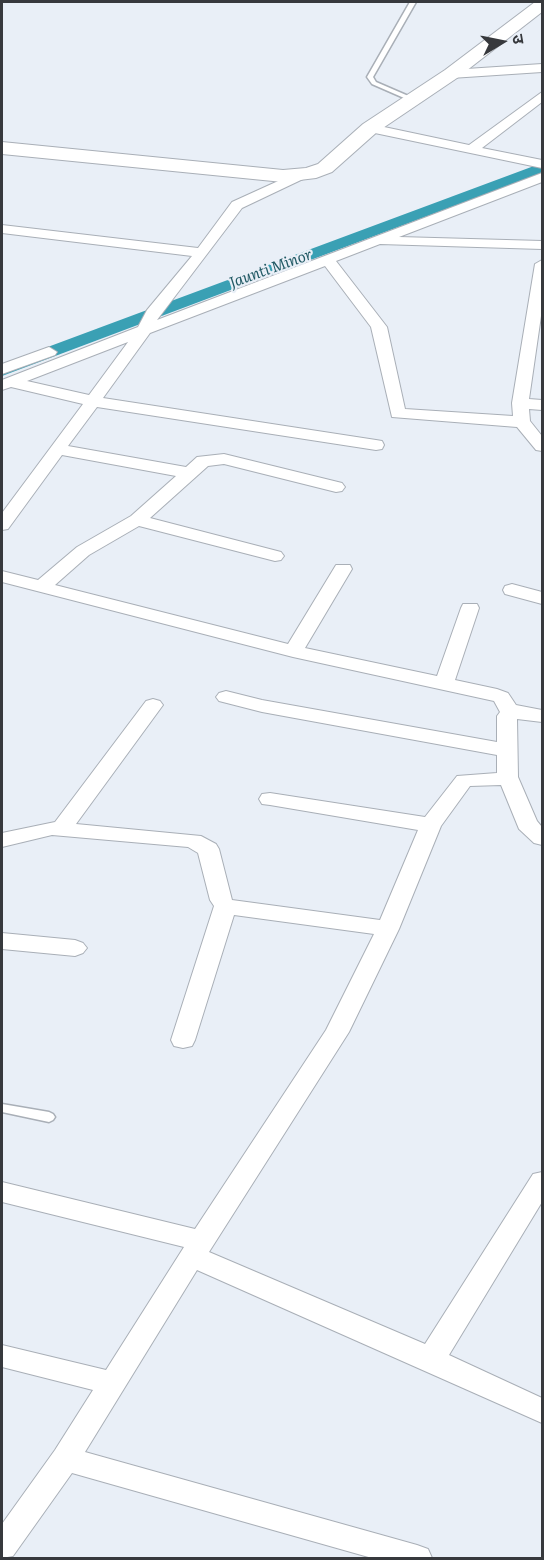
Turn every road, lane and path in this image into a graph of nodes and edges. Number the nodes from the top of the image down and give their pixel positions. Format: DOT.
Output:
graph roads {
  1 [pos="413,2"];
  2 [pos="543,4"];
  3 [pos="543,68"];
  4 [pos="451,74"];
  5 [pos="543,96"];
  6 [pos="411,99"];
  7 [pos="370,128"];
  8 [pos="2,148"];
  9 [pos="472,149"];
  10 [pos="543,164"];
  11 [pos="298,176"];
  12 [pos="543,177"];
  13 [pos="2,229"];
  14 [pos="374,241"];
  15 [pos="543,245"];
  16 [pos="202,253"];
  17 [pos="327,259"];
  18 [pos="543,264"];
  19 [pos="149,321"];
  20 [pos="538,328"];
  21 [pos="8,374"];
  22 [pos="93,401"];
  23 [pos="520,403"];
  24 [pos="543,405"];
  25 [pos="522,422"];
  26 [pos="376,445"];
  27 [pos="543,446"];
  28 [pos="57,449"];
  29 [pos="188,473"];
  30 [pos="336,487"];
  31 [pos="4,516"];
  32 [pos="137,520"];
  33 [pos="275,556"];
  34 [pos="343,569"];
  35 [pos="2,577"];
  36 [pos="41,587"];
  37 [pos="512,590"];
  38 [pos="543,598"];
  39 [pos="470,608"];
  40 [pos="293,651"];
  41 [pos="444,684"];
  42 [pos="226,697"];
  43 [pos="153,705"];
  44 [pos="511,713"];
  45 [pos="543,716"];
  46 [pos="506,750"];
  47 [pos="508,777"];
  48 [pos="270,799"];
  49 [pos="431,825"];
  50 [pos="61,829"];
  51 [pos="543,838"];
  52 [pos="2,840"];
  53 [pos="225,906"];
  54 [pos="388,929"];
  55 [pos="2,941"];
  56 [pos="75,948"];
  57 [pos="183,1040"];
  58 [pos="2,1108"];
  59 [pos="49,1117"];
  60 [pos="543,1181"];
  61 [pos="2,1192"];
  62 [pos="197,1248"];
  63 [pos="2,1356"];
  64 [pos="431,1359"];
  65 [pos="112,1383"];
  66 [pos="543,1411"];
  67 [pos="65,1459"];
  68 [pos="2,1547"];
  69 [pos="417,1558"];
  1 -- 6 [label="lane"];
  2 -- 4 [label="street"];
  3 -- 4 [label="street"];
  4 -- 6 [label="street"];
  5 -- 9 [label="street"];
  6 -- 7 [label="street"];
  7 -- 9 [label="street"];
  7 -- 11 [label="street"];
  8 -- 11 [label="street"];
  9 -- 10 [label="street"];
  11 -- 16 [label="street"];
  12 -- 14 [label="street"];
  13 -- 16 [label="street"];
  14 -- 15 [label="street"];
  14 -- 17 [label="street"];
  16 -- 19 [label="street"];
  17 -- 19 [label="street"];
  17 -- 25 [label="street"];
  18 -- 20 [label="street"];
  19 -- 21 [label="street"];
  19 -- 21 [label="street"];
  19 -- 22 [label="street"];
  20 -- 23 [label="street"];
  21 -- 22 [label="street"];
  22 -- 26 [label="street"];
  22 -- 28 [label="street"];
  23 -- 24 [label="street"];
  23 -- 25 [label="street"];
  25 -- 27 [label="street"];
  28 -- 29 [label="street"];
  28 -- 31 [label="street"];
  29 -- 30 [label="street"];
  29 -- 32 [label="street"];
  32 -- 33 [label="street"];
  32 -- 36 [label="street"];
  34 -- 40 [label="street"];
  35 -- 36 [label="street"];
  36 -- 40 [label="street"];
  37 -- 38 [label="street"];
  39 -- 41 [label="street"];
  40 -- 41 [label="street"];
  41 -- 44 [label="street"];
  42 -- 46 [label="street"];
  43 -- 50 [label="street"];
  44 -- 45 [label="street"];
  44 -- 46 [label="street"];
  46 -- 47 [label="street"];
  47 -- 49 [label="street"];
  47 -- 51 [label="street"];
  48 -- 49 [label="street"];
  49 -- 54 [label="street"];
  50 -- 52 [label="street"];
  50 -- 53 [label="street"];
  53 -- 54 [label="street"];
  53 -- 57 [label="street"];
  54 -- 62 [label="street"];
  55 -- 56 [label="street"];
  58 -- 59 [label="lane"];
  60 -- 64 [label="street"];
  61 -- 62 [label="street"];
  62 -- 64 [label="street"];
  62 -- 65 [label="street"];
  63 -- 65 [label="street"];
  64 -- 66 [label="street"];
  65 -- 67 [label="street"];
  67 -- 68 [label="street"];
  67 -- 69 [label="street"];
}
